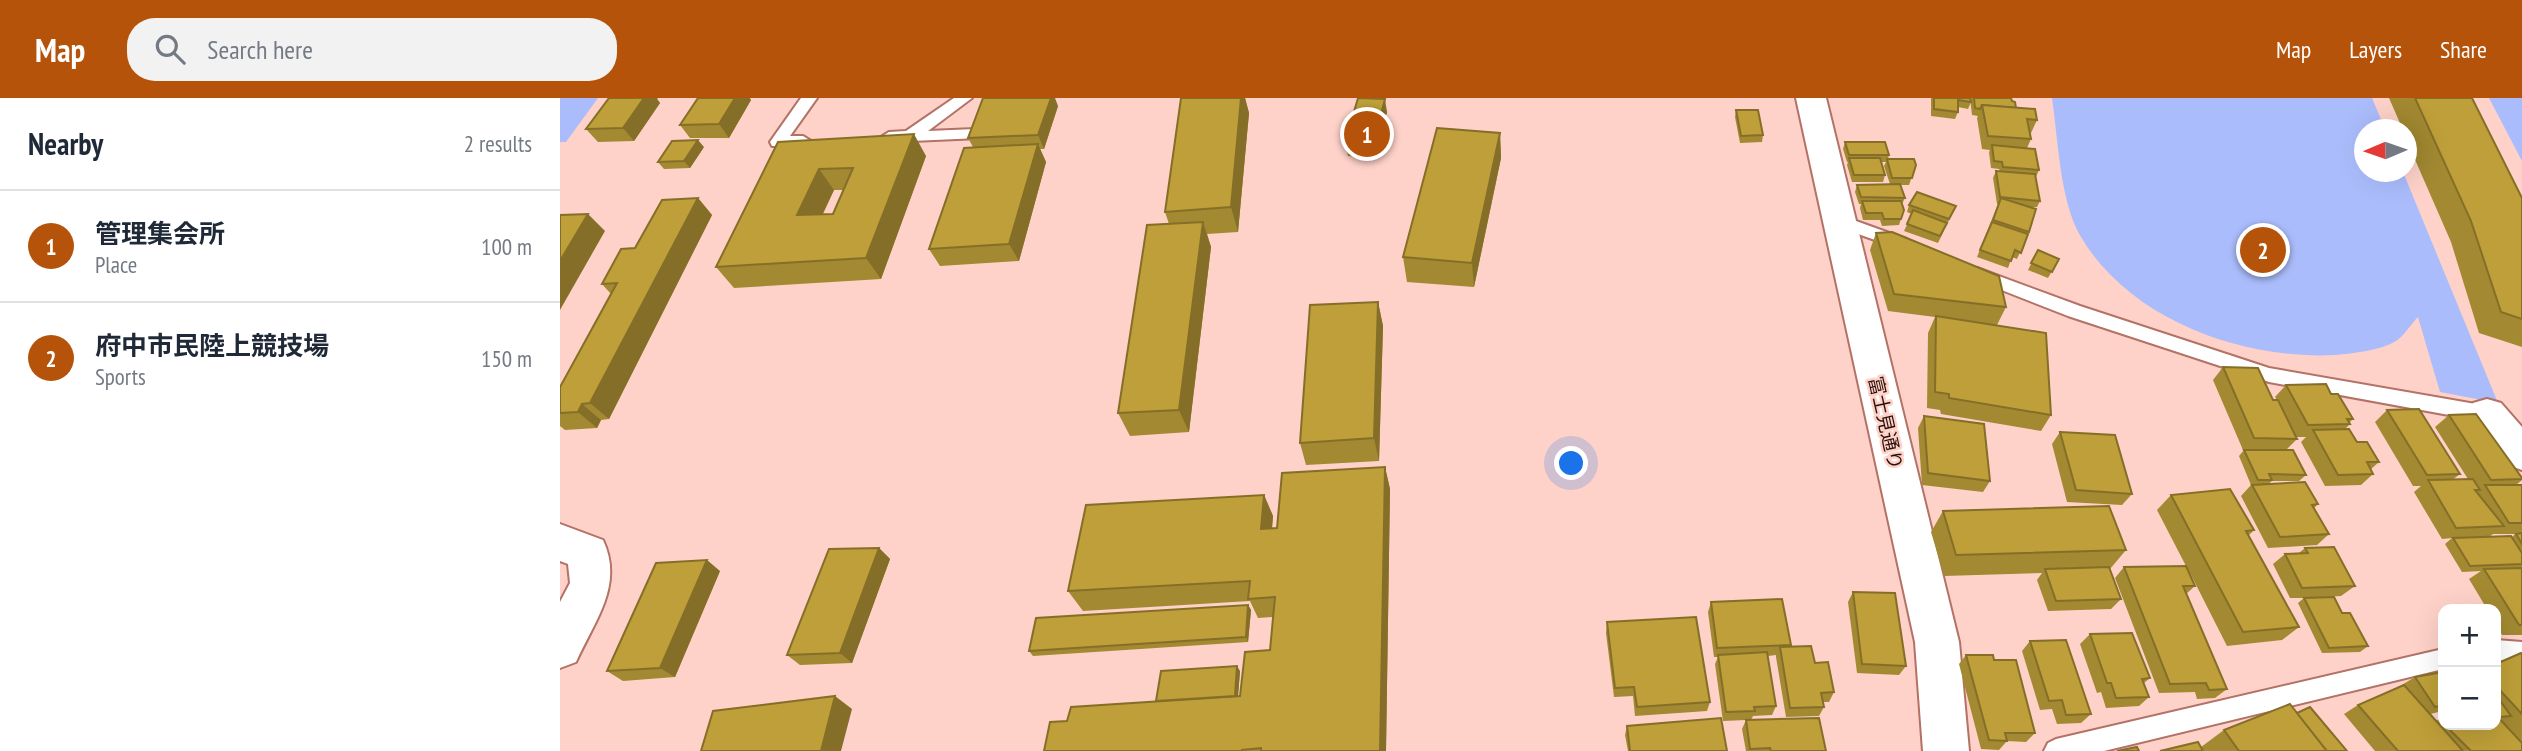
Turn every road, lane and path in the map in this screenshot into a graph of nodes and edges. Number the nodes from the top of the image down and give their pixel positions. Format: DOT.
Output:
graph roads {
  1 [pos="809,98"];
  2 [pos="964,98"];
  3 [pos="1811,98"];
  4 [pos="975,134"];
  5 [pos="909,136"];
  6 [pos="870,138"];
  7 [pos="817,140"];
  8 [pos="1842,222"];
  9 [pos="1921,251"];
  10 [pos="1957,266"];
  11 [pos="2487,414"];
  12 [pos="2522,454"];
  13 [pos="560,542"];
  14 [pos="560,647"];
  15 [pos="2501,650"];
  16 [pos="2522,652"];
  17 [pos="2438,660"];
  18 [pos="1946,751"];
  19 [pos="2056,751"];
  1 -- 7 [label="lane"];
  2 -- 5 [label="lane"];
  3 -- 8 [label="street, 富士見通り"];
  4 -- 5 [label="lane"];
  5 -- 6 [label="lane"];
  8 -- 9 [label="lane"];
  8 -- 18 [label="street, 富士見通り"];
  10 -- 11 [label="lane"];
  11 -- 12 [label="street"];
  13 -- 14 [label="street"];
  15 -- 16 [label="lane"];
  17 -- 19 [label="lane"];
}
